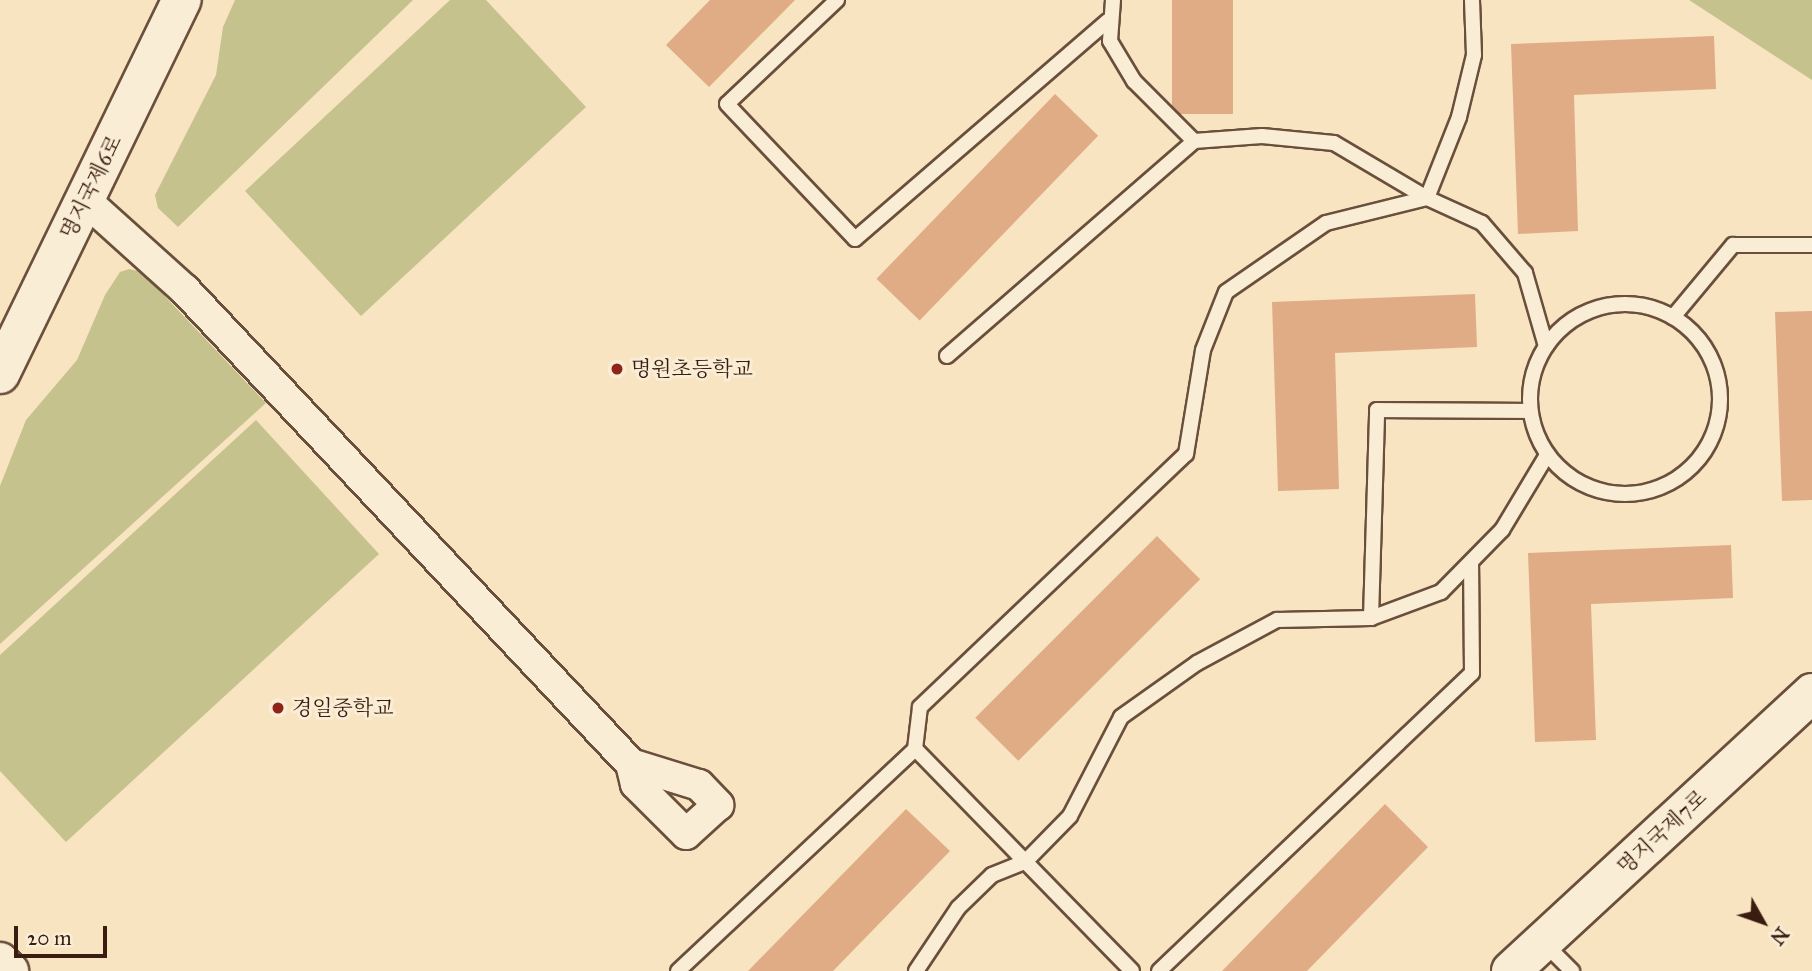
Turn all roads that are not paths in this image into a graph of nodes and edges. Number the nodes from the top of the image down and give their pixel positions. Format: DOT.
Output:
graph roads {
  1 [pos="182,0"];
  2 [pos="838,0"];
  3 [pos="1113,0"];
  4 [pos="1472,0"];
  5 [pos="1108,21"];
  6 [pos="1194,141"];
  7 [pos="1427,198"];
  8 [pos="85,200"];
  9 [pos="1812,246"];
  10 [pos="1673,317"];
  11 [pos="1546,346"];
  12 [pos="947,356"];
  13 [pos="0,374"];
  14 [pos="1530,411"];
  15 [pos="1547,455"];
  16 [pos="1471,565"];
  17 [pos="1371,618"];
  18 [pos="1812,693"];
  19 [pos="915,749"];
  20 [pos="631,764"];
  21 [pos="1026,861"];
  22 [pos="1544,942"];
  23 [pos="0,962"];
  24 [pos="9,971"];
  25 [pos="678,971"];
  26 [pos="916,971"];
  27 [pos="1132,971"];
  28 [pos="1159,971"];
  29 [pos="1511,971"];
  30 [pos="1572,971"];
  1 -- 8 [label="street, 명지국제6로"];
  2 -- 5 [label="lane"];
  3 -- 5 [label="lane"];
  4 -- 7 [label="lane"];
  5 -- 6 [label="lane"];
  6 -- 7 [label="lane"];
  6 -- 12 [label="lane"];
  7 -- 11 [label="lane"];
  7 -- 19 [label="lane"];
  8 -- 13 [label="street, 명지국제6로"];
  8 -- 20 [label="street"];
  9 -- 10 [label="lane"];
  10 -- 11 [label="lane"];
  10 -- 15 [label="lane"];
  11 -- 14 [label="lane"];
  14 -- 15 [label="lane"];
  14 -- 17 [label="lane"];
  15 -- 16 [label="lane"];
  16 -- 17 [label="lane"];
  16 -- 28 [label="lane"];
  17 -- 21 [label="lane"];
  18 -- 22 [label="street, 명지국제7로"];
  19 -- 21 [label="lane"];
  19 -- 25 [label="lane"];
  21 -- 26 [label="lane"];
  21 -- 27 [label="lane"];
  22 -- 29 [label="street, 명지국제7로"];
  22 -- 30 [label="lane"];
  23 -- 24 [label="street"];
}
